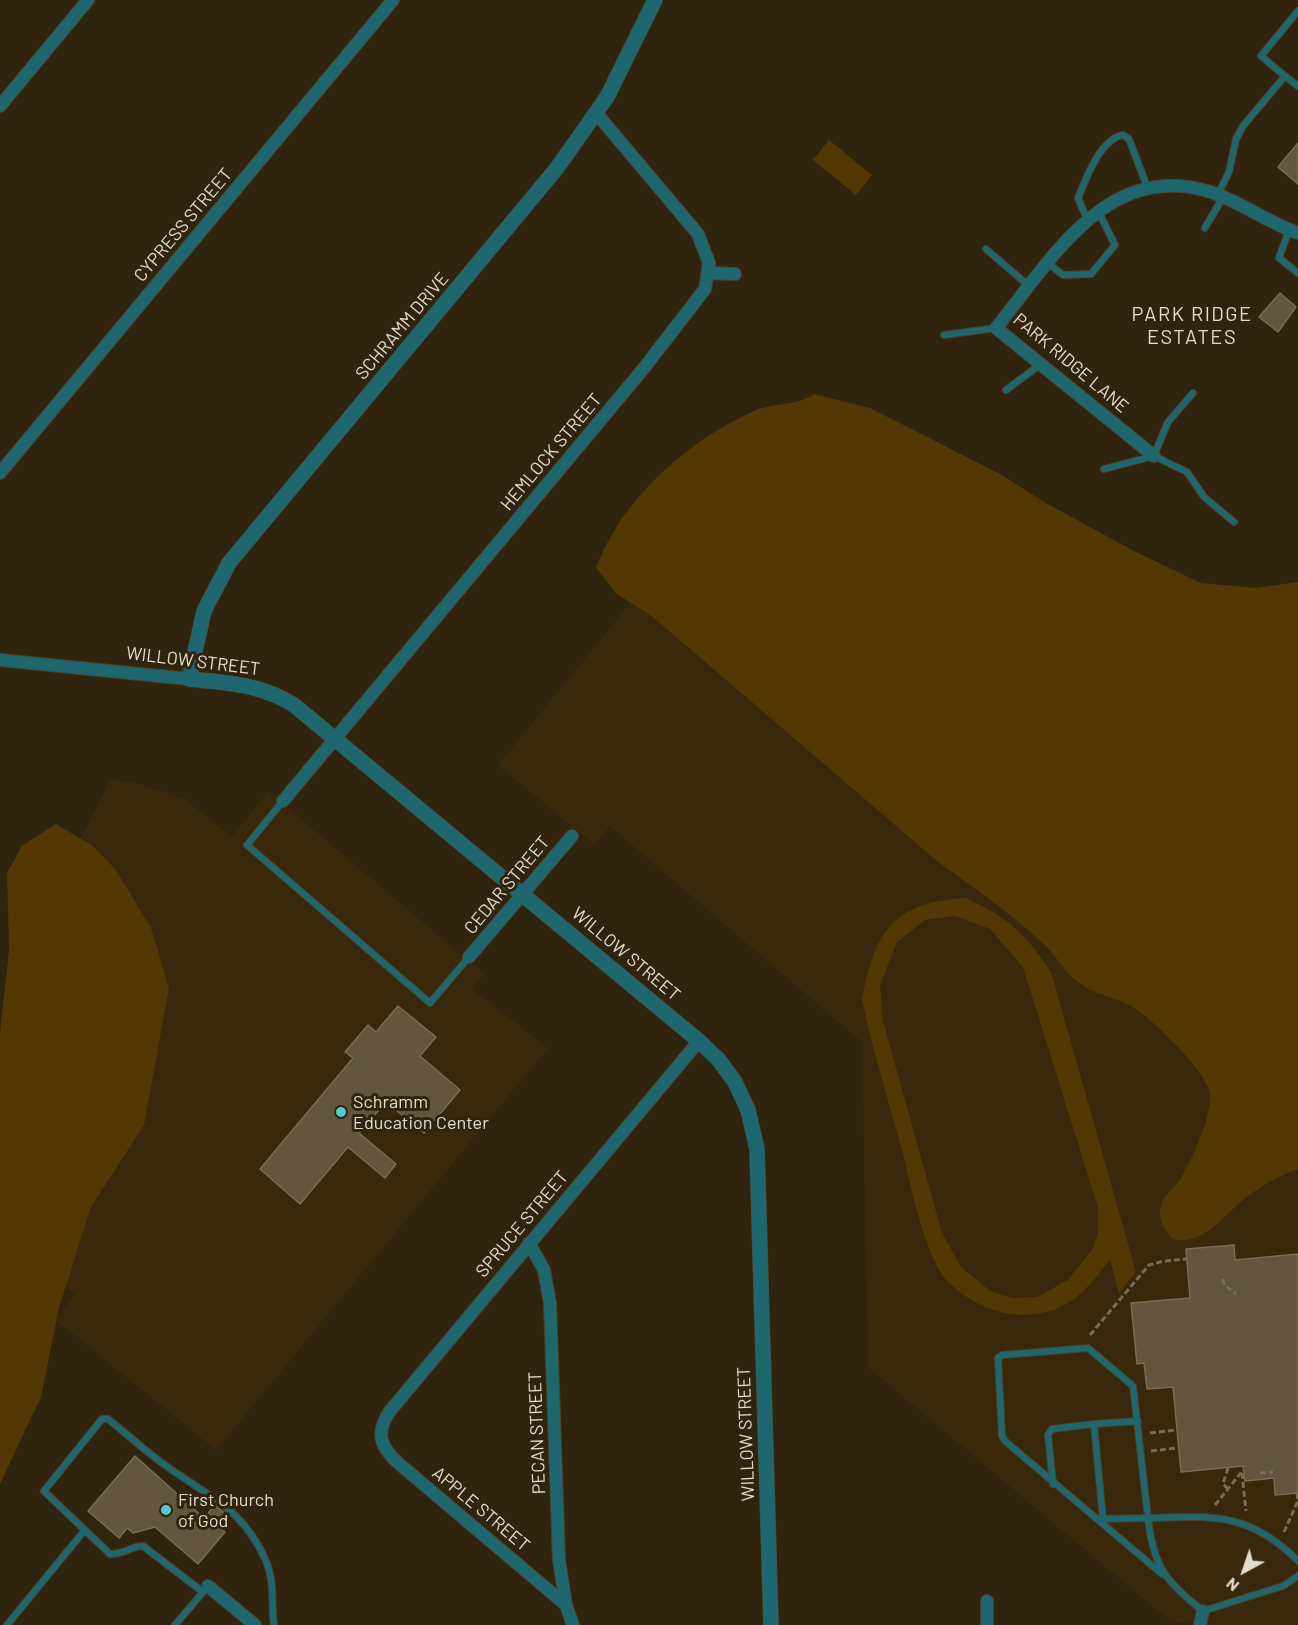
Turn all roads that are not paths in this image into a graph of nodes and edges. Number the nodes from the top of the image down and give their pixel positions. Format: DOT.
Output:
graph roads {
  1 [pos="88,0"];
  2 [pos="393,0"];
  3 [pos="655,0"];
  4 [pos="1298,10"];
  5 [pos="1285,76"];
  6 [pos="1298,86"];
  7 [pos="0,106"];
  8 [pos="597,114"];
  9 [pos="1148,189"];
  10 [pos="1220,196"];
  11 [pos="1097,210"];
  12 [pos="1087,219"];
  13 [pos="1205,228"];
  14 [pos="1294,231"];
  15 [pos="986,249"];
  16 [pos="1048,263"];
  17 [pos="709,273"];
  18 [pos="1298,273"];
  19 [pos="735,274"];
  20 [pos="1030,286"];
  21 [pos="996,328"];
  22 [pos="944,335"];
  23 [pos="1041,364"];
  24 [pos="1006,390"];
  25 [pos="1193,393"];
  26 [pos="1154,456"];
  27 [pos="1104,469"];
  28 [pos="0,473"];
  29 [pos="1234,522"];
  30 [pos="0,660"];
  31 [pos="189,678"];
  32 [pos="335,738"];
  33 [pos="283,801"];
  34 [pos="572,836"];
  35 [pos="523,893"];
  36 [pos="469,957"];
  37 [pos="699,1041"];
  38 [pos="529,1243"];
  39 [pos="1137,1421"];
  40 [pos="1094,1424"];
  41 [pos="380,1435"];
  42 [pos="1053,1484"];
  43 [pos="1148,1518"];
  44 [pos="1100,1519"];
  45 [pos="84,1531"];
  46 [pos="1298,1561"];
  47 [pos="1162,1574"];
  48 [pos="1298,1576"];
  49 [pos="205,1589"];
  50 [pos="987,1601"];
  51 [pos="566,1605"];
  52 [pos="1203,1611"];
  53 [pos="7,1625"];
  54 [pos="175,1625"];
  55 [pos="255,1625"];
  56 [pos="274,1625"];
  57 [pos="573,1625"];
  58 [pos="771,1625"];
  59 [pos="987,1625"];
  60 [pos="1200,1625"];
  1 -- 7 [label="street"];
  2 -- 28 [label="street, CYPRESS STREET"];
  3 -- 8 [label="street, SCHRAMM DRIVE"];
  4 -- 5 [label="lane"];
  5 -- 6 [label="lane"];
  5 -- 10 [label="lane"];
  8 -- 17 [label="street"];
  8 -- 31 [label="street, SCHRAMM DRIVE"];
  9 -- 10 [label="street, PARK RIDGE LANE"];
  9 -- 11 [label="street, PARK RIDGE LANE"];
  9 -- 12 [label="lane"];
  10 -- 13 [label="lane"];
  10 -- 14 [label="street, PARK RIDGE LANE"];
  11 -- 12 [label="street, PARK RIDGE LANE"];
  11 -- 16 [label="lane"];
  12 -- 16 [label="street, PARK RIDGE LANE"];
  14 -- 18 [label="lane"];
  15 -- 20 [label="lane"];
  16 -- 20 [label="street, PARK RIDGE LANE"];
  17 -- 19 [label="street"];
  17 -- 32 [label="street, HEMLOCK STREET"];
  20 -- 21 [label="street, PARK RIDGE LANE"];
  21 -- 22 [label="lane"];
  21 -- 23 [label="street, PARK RIDGE LANE"];
  23 -- 24 [label="lane"];
  23 -- 26 [label="street, PARK RIDGE LANE"];
  25 -- 26 [label="lane"];
  26 -- 27 [label="lane"];
  26 -- 29 [label="lane"];
  30 -- 31 [label="street, WILLOW STREET"];
  31 -- 32 [label="street, WILLOW STREET"];
  32 -- 33 [label="street, HEMLOCK STREET"];
  32 -- 35 [label="street, WILLOW STREET"];
  33 -- 36 [label="lane"];
  34 -- 35 [label="street, CEDAR STREET"];
  35 -- 36 [label="street, CEDAR STREET"];
  35 -- 37 [label="street, WILLOW STREET"];
  37 -- 38 [label="street, SPRUCE STREET"];
  37 -- 58 [label="street, WILLOW STREET"];
  38 -- 41 [label="street, SPRUCE STREET"];
  38 -- 51 [label="street, PECAN STREET"];
  39 -- 40 [label="lane"];
  39 -- 42 [label="lane"];
  39 -- 43 [label="lane"];
  40 -- 42 [label="lane"];
  40 -- 44 [label="lane"];
  41 -- 51 [label="street, APPLE STREET"];
  42 -- 44 [label="lane"];
  43 -- 44 [label="lane"];
  43 -- 46 [label="lane"];
  43 -- 47 [label="lane"];
  44 -- 47 [label="lane"];
  45 -- 49 [label="lane"];
  45 -- 53 [label="lane"];
  45 -- 56 [label="lane"];
  47 -- 52 [label="lane"];
  48 -- 52 [label="lane"];
  49 -- 54 [label="lane"];
  49 -- 55 [label="street"];
  50 -- 59 [label="street"];
  51 -- 57 [label="street, PECAN STREET"];
  52 -- 60 [label="street"];
}
